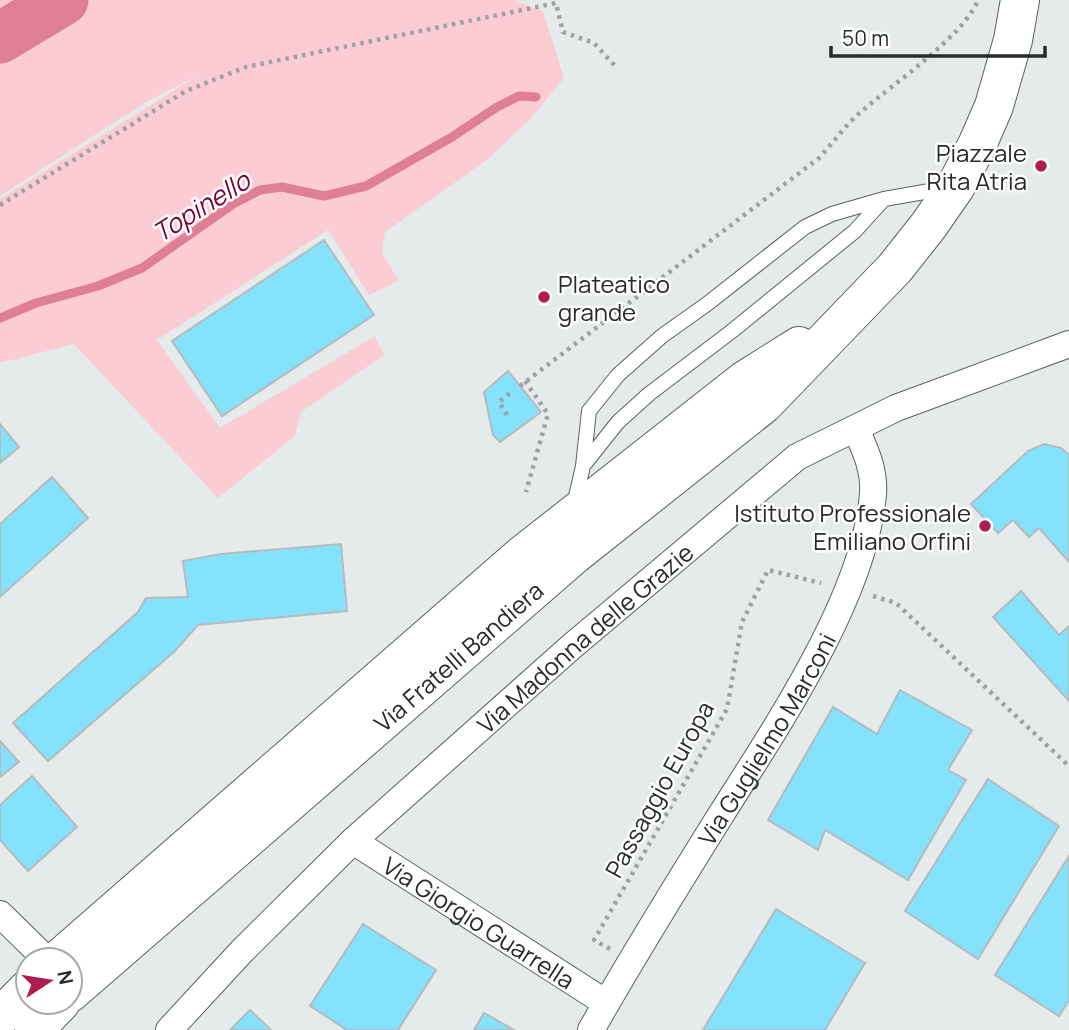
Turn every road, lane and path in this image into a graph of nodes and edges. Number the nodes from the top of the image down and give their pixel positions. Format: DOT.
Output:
graph roads {
  1 [pos="978,0"];
  2 [pos="1020,0"];
  3 [pos="616,67"];
  4 [pos="956,186"];
  5 [pos="884,199"];
  6 [pos="0,205"];
  7 [pos="845,317"];
  8 [pos="1069,345"];
  9 [pos="525,382"];
  10 [pos="520,386"];
  11 [pos="510,393"];
  12 [pos="507,415"];
  13 [pos="856,429"];
  14 [pos="583,466"];
  15 [pos="527,492"];
  16 [pos="554,529"];
  17 [pos="848,589"];
  18 [pos="1069,766"];
  19 [pos="353,841"];
  20 [pos="0,914"];
  21 [pos="33,946"];
  22 [pos="74,946"];
  23 [pos="630,960"];
  24 [pos="84,981"];
  25 [pos="14,1003"];
  26 [pos="606,1003"];
  27 [pos="48,1016"];
  28 [pos="0,1017"];
  29 [pos="34,1030"];
  30 [pos="169,1030"];
  31 [pos="590,1030"];
  1 -- 9 [label="path"];
  2 -- 4 [label="main road, Via Fratelli Bandiera"];
  3 -- 6 [label="path"];
  4 -- 5 [label="lane"];
  4 -- 7 [label="main road, Via Fratelli Bandiera"];
  5 -- 14 [label="lane"];
  5 -- 14 [label="lane"];
  7 -- 16 [label="main road, Via Fratelli Bandiera"];
  7 -- 24 [label="main road, Via Fratelli Bandiera"];
  8 -- 13 [label="street, Via Madonna delle Grazie"];
  9 -- 10 [label="path"];
  9 -- 15 [label="path"];
  11 -- 12 [label="path"];
  13 -- 17 [label="street, Via Guglielmo Marconi"];
  13 -- 19 [label="street, Via Madonna delle Grazie"];
  14 -- 16 [label="lane"];
  16 -- 22 [label="main road, Via Fratelli Bandiera"];
  17 -- 18 [label="path"];
  17 -- 23 [label="street, Via Guglielmo Marconi"];
  17 -- 23 [label="path, Passaggio Europa"];
  19 -- 26 [label="street, Via Giorgio Guarrella"];
  19 -- 30 [label="street, Via Madonna delle Grazie"];
  20 -- 21 [label="street"];
  23 -- 26 [label="street, Via Guglielmo Marconi"];
  25 -- 28 [label="main road"];
  26 -- 31 [label="street, Via Guglielmo Marconi"];
  27 -- 29 [label="main road"];
}
